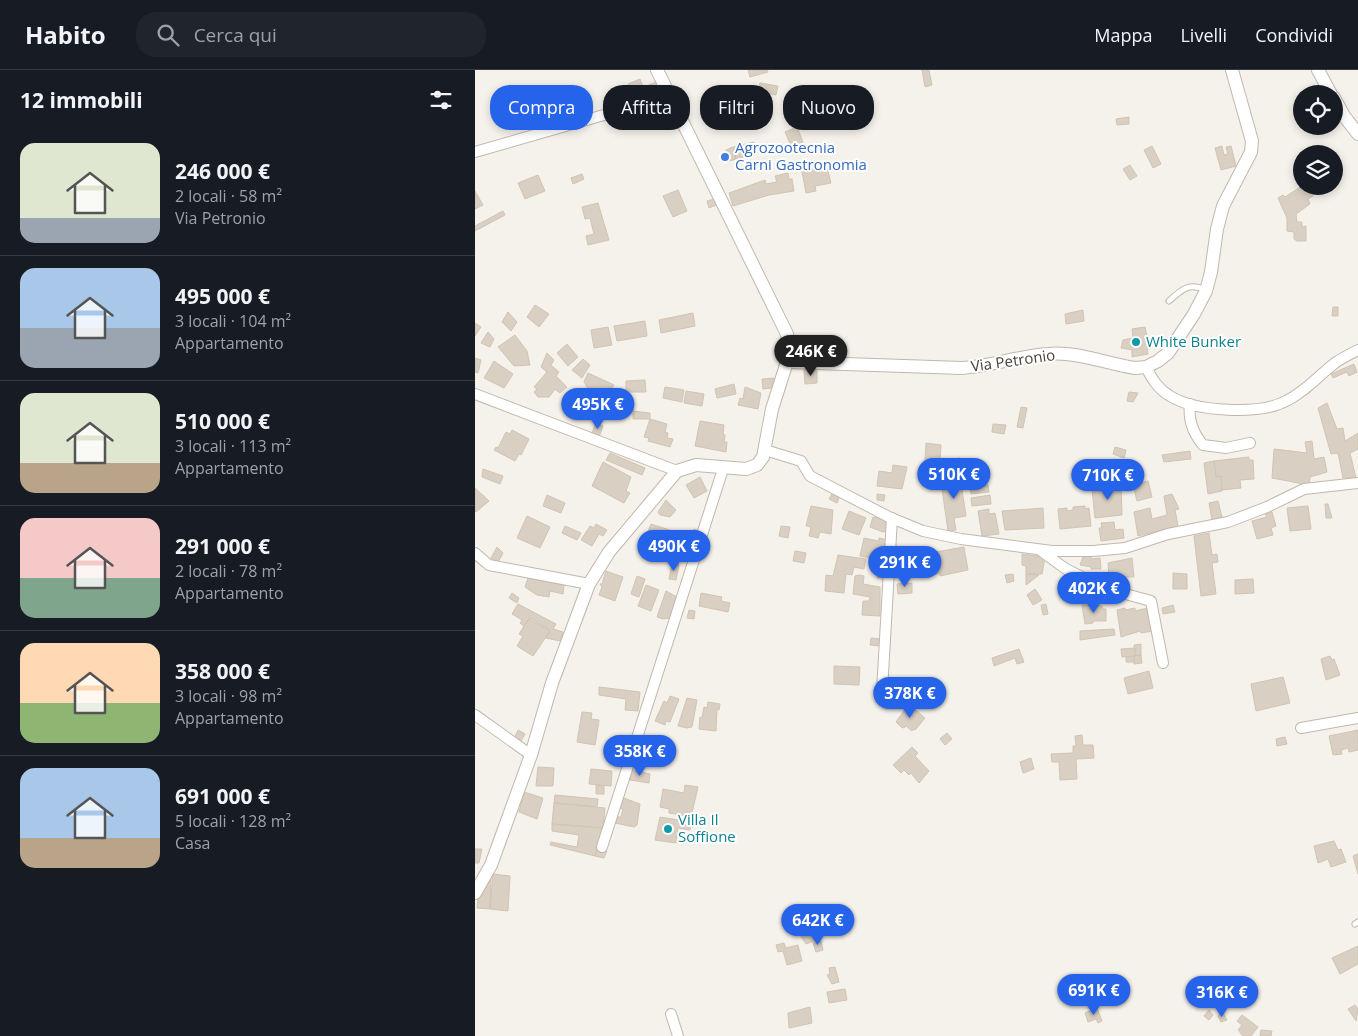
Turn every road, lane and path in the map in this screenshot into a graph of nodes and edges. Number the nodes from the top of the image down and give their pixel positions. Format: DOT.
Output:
graph roads {
  1 [pos="657,70"];
  2 [pos="1232,70"];
  3 [pos="1318,70"];
  4 [pos="664,85"];
  5 [pos="1326,85"];
  6 [pos="1343,114"];
  7 [pos="603,115"];
  8 [pos="687,130"];
  9 [pos="1358,134"];
  10 [pos="475,152"];
  11 [pos="1206,291"];
  12 [pos="1169,301"];
  13 [pos="1358,350"];
  14 [pos="787,362"];
  15 [pos="1145,367"];
  16 [pos="475,394"];
  17 [pos="1190,404"];
  18 [pos="1250,443"];
  19 [pos="765,450"];
  20 [pos="723,469"];
  21 [pos="677,471"];
  22 [pos="1358,483"];
  23 [pos="892,518"];
  24 [pos="1038,549"];
  25 [pos="475,553"];
  26 [pos="589,584"];
  27 [pos="1163,664"];
  28 [pos="882,691"];
  29 [pos="475,715"];
  30 [pos="1358,718"];
  31 [pos="1301,728"];
  32 [pos="531,755"];
  33 [pos="602,847"];
  34 [pos="475,893"];
  35 [pos="671,1014"];
  36 [pos="678,1036"];
  1 -- 4 [label="street"];
  2 -- 11 [label="street"];
  3 -- 5 [label="street"];
  6 -- 9 [label="street"];
  7 -- 10 [label="street"];
  8 -- 14 [label="street"];
  11 -- 12 [label="lane"];
  11 -- 15 [label="street"];
  13 -- 17 [label="street"];
  14 -- 15 [label="street, Via Petronio"];
  14 -- 19 [label="street"];
  15 -- 17 [label="street"];
  16 -- 21 [label="street"];
  17 -- 18 [label="street"];
  19 -- 20 [label="street"];
  19 -- 23 [label="street"];
  20 -- 21 [label="street"];
  20 -- 33 [label="street"];
  21 -- 26 [label="street"];
  22 -- 24 [label="street"];
  23 -- 24 [label="street"];
  23 -- 28 [label="street"];
  24 -- 27 [label="street"];
  25 -- 26 [label="street"];
  26 -- 32 [label="street"];
  29 -- 32 [label="street"];
  30 -- 31 [label="street"];
  32 -- 34 [label="street"];
  35 -- 36 [label="street"];
}
